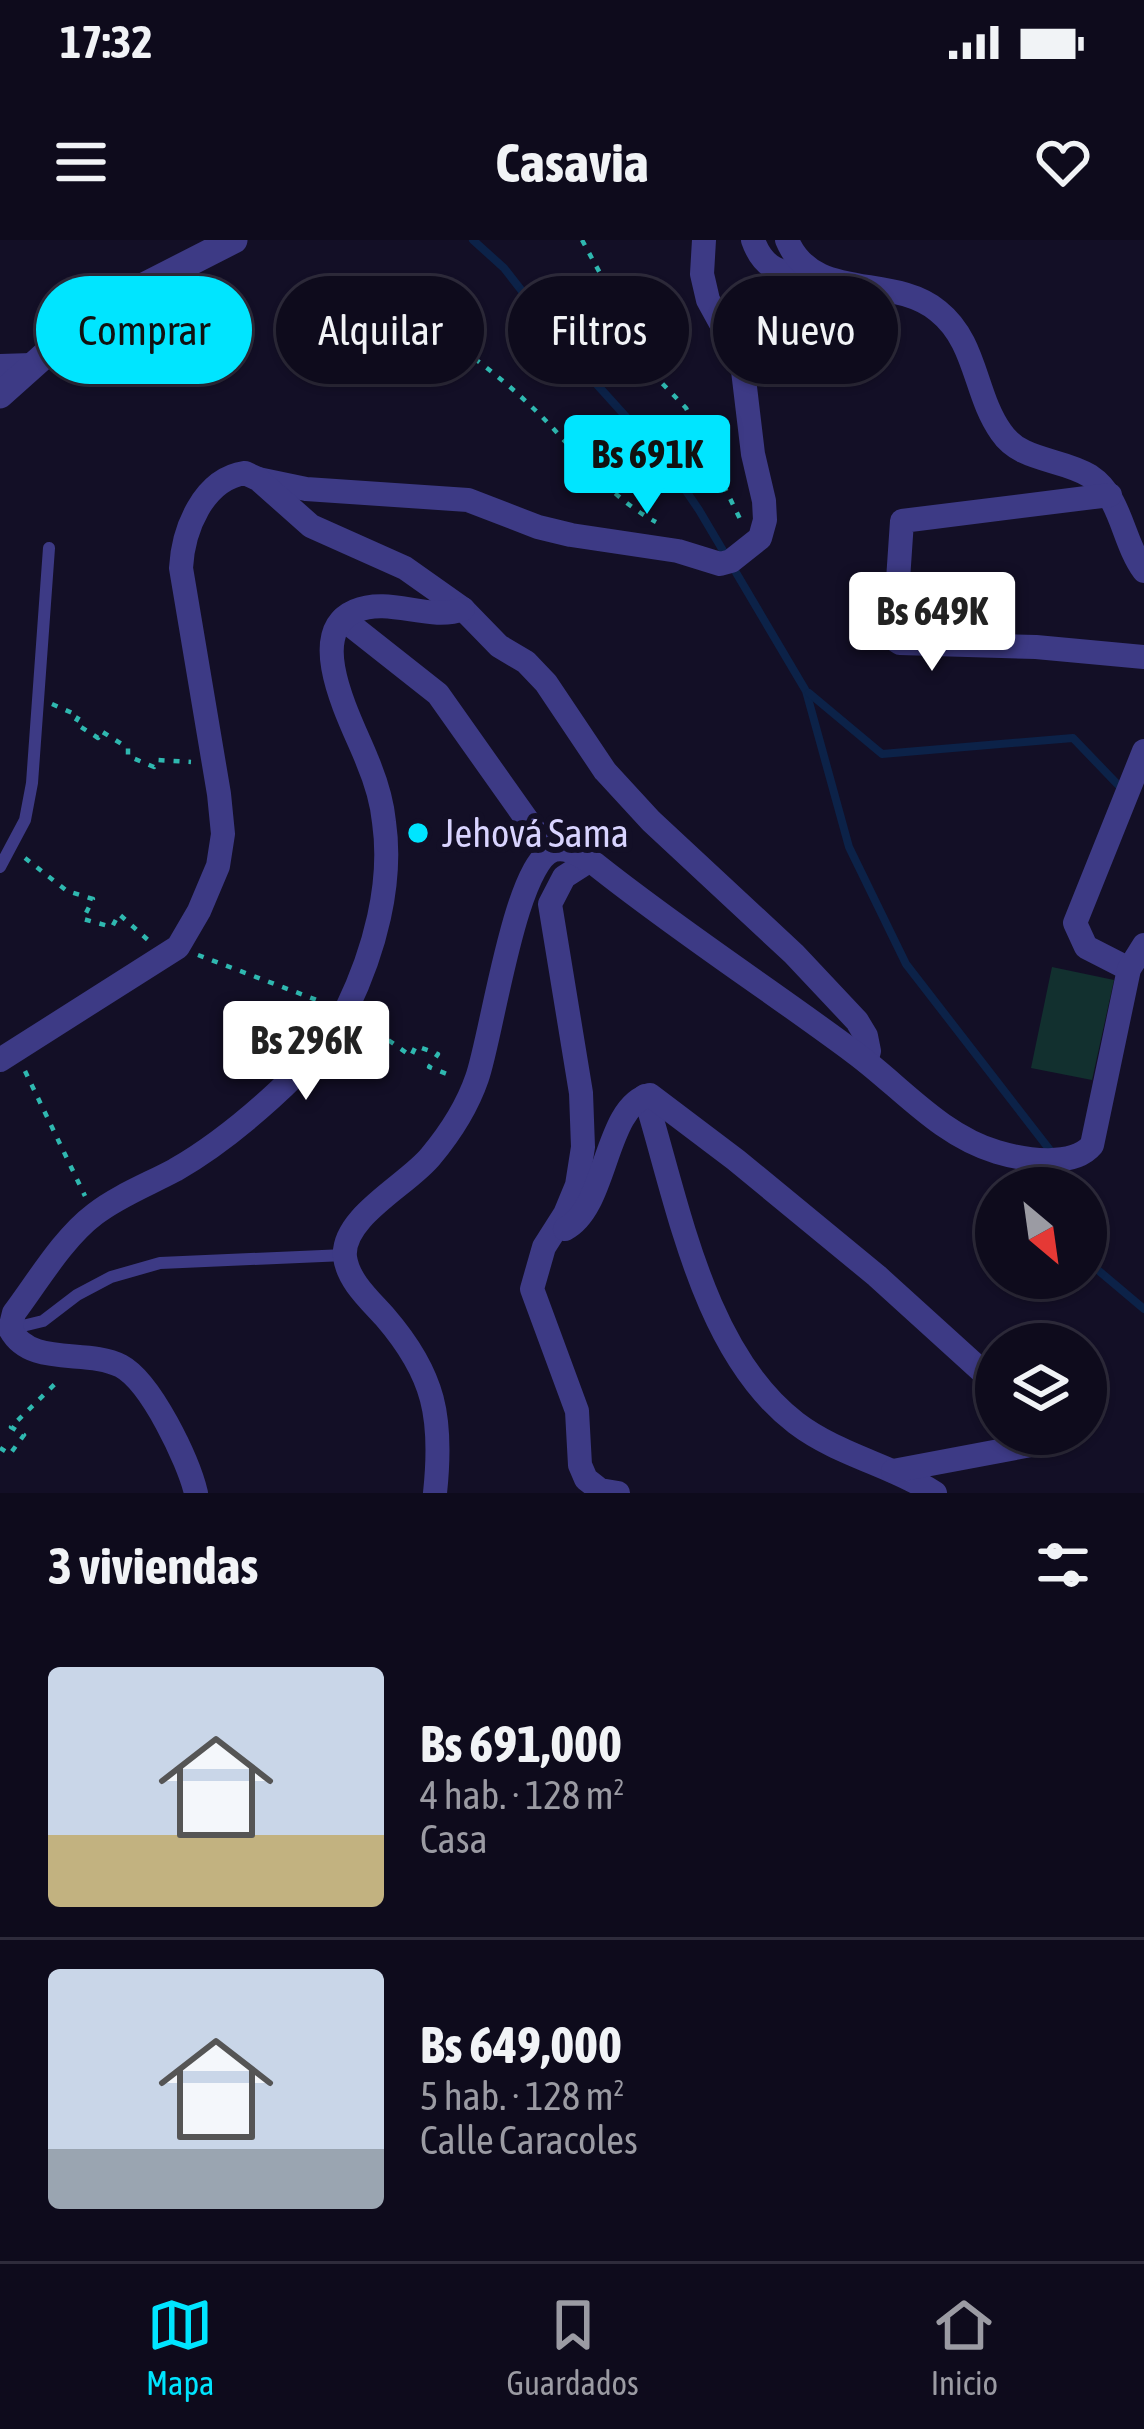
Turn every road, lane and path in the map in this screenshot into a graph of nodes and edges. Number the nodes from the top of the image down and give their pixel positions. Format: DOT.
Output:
graph roads {
  1 [pos="234,240"];
  2 [pos="583,240"];
  3 [pos="704,240"];
  4 [pos="753,240"];
  5 [pos="787,240"];
  6 [pos="812,273"];
  7 [pos="484,363"];
  8 [pos="32,365"];
  9 [pos="0,366"];
  10 [pos="0,395"];
  11 [pos="258,479"];
  12 [pos="1110,495"];
  13 [pos="754,546"];
  14 [pos="50,548"];
  15 [pos="678,550"];
  16 [pos="1144,571"];
  17 [pos="463,610"];
  18 [pos="343,619"];
  19 [pos="1144,657"];
  20 [pos="40,699"];
  21 [pos="1144,752"];
  22 [pos="215,763"];
  23 [pos="13,848"];
  24 [pos="549,850"];
  25 [pos="589,861"];
  26 [pos="0,867"];
  27 [pos="67,891"];
  28 [pos="1144,945"];
  29 [pos="1129,969"];
  30 [pos="346,1011"];
  31 [pos="8,1055"];
  32 [pos="866,1061"];
  33 [pos="477,1078"];
  34 [pos="645,1096"];
  35 [pos="94,1214"];
  36 [pos="557,1229"];
  37 [pos="345,1256"];
  38 [pos="10,1329"];
  39 [pos="86,1355"];
  40 [pos="975,1365"];
  41 [pos="0,1448"];
  42 [pos="978,1455"];
  43 [pos="893,1471"];
  44 [pos="196,1493"];
  45 [pos="435,1493"];
  46 [pos="618,1493"];
  47 [pos="935,1493"];
  1 -- 8 [label="street"];
  2 -- 13 [label="path"];
  3 -- 13 [label="street"];
  4 -- 6 [label="street"];
  5 -- 6 [label="street"];
  6 -- 12 [label="street"];
  7 -- 15 [label="path"];
  8 -- 9 [label="street"];
  8 -- 10 [label="street"];
  11 -- 15 [label="street"];
  11 -- 17 [label="street"];
  11 -- 22 [label="street"];
  12 -- 16 [label="street"];
  12 -- 19 [label="street"];
  13 -- 15 [label="street"];
  14 -- 20 [label="lane"];
  17 -- 18 [label="street"];
  17 -- 32 [label="street"];
  18 -- 24 [label="street"];
  18 -- 30 [label="street"];
  20 -- 22 [label="path"];
  20 -- 23 [label="lane"];
  21 -- 29 [label="street"];
  22 -- 31 [label="street"];
  23 -- 26 [label="lane"];
  23 -- 27 [label="path"];
  24 -- 25 [label="street"];
  24 -- 33 [label="street"];
  25 -- 32 [label="street"];
  25 -- 36 [label="street"];
  28 -- 29 [label="street"];
  29 -- 32 [label="street"];
  30 -- 33 [label="path"];
  30 -- 35 [label="street"];
  31 -- 35 [label="path"];
  33 -- 37 [label="street"];
  34 -- 36 [label="street"];
  34 -- 40 [label="street"];
  34 -- 43 [label="street"];
  35 -- 38 [label="street"];
  36 -- 46 [label="street"];
  37 -- 38 [label="lane"];
  37 -- 45 [label="street"];
  38 -- 39 [label="street"];
  39 -- 41 [label="path"];
  39 -- 44 [label="street"];
  42 -- 43 [label="street"];
  43 -- 47 [label="street"];
}
